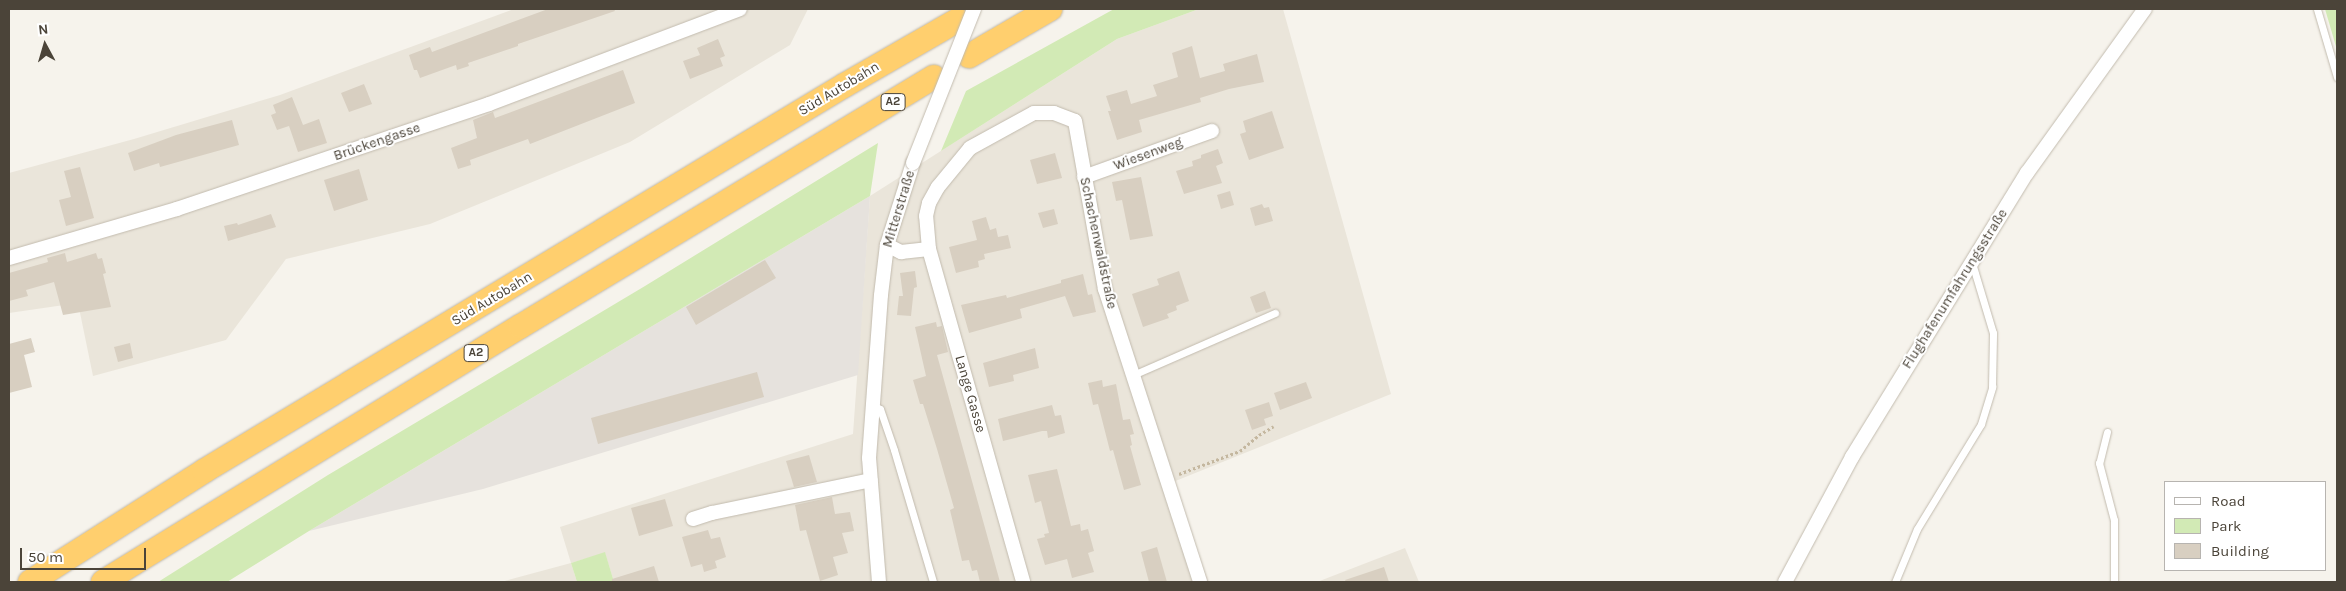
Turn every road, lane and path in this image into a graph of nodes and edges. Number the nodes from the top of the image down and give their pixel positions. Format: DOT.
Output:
graph roads {
  1 [pos="740,9"];
  2 [pos="1050,9"];
  3 [pos="2145,9"];
  4 [pos="2316,9"];
  5 [pos="966,14"];
  6 [pos="969,56"];
  7 [pos="934,77"];
  8 [pos="2337,77"];
  9 [pos="1212,131"];
  10 [pos="1084,177"];
  11 [pos="887,245"];
  12 [pos="929,249"];
  13 [pos="9,258"];
  14 [pos="1972,262"];
  15 [pos="1275,314"];
  16 [pos="1133,375"];
  17 [pos="873,405"];
  18 [pos="1274,426"];
  19 [pos="2107,432"];
  20 [pos="1167,479"];
  21 [pos="871,480"];
  22 [pos="693,519"];
  23 [pos="30,582"];
  24 [pos="103,582"];
  25 [pos="879,582"];
  26 [pos="933,582"];
  27 [pos="1022,582"];
  28 [pos="1200,582"];
  29 [pos="1785,582"];
  30 [pos="1895,582"];
  31 [pos="2114,582"];
  1 -- 13 [label="street, Brückengasse"];
  2 -- 6 [label="highway"];
  3 -- 14 [label="street, Flughafenumfahrungsstraße"];
  4 -- 8 [label="lane"];
  5 -- 11 [label="street, Mitterstraße, bridge"];
  5 -- 23 [label="highway, Süd Autobahn"];
  7 -- 24 [label="highway, A2"];
  9 -- 10 [label="street, Wiesenweg"];
  10 -- 12 [label="street, Schachenwaldstraße"];
  10 -- 16 [label="street, Schachenwaldstraße"];
  11 -- 12 [label="street"];
  11 -- 17 [label="street, Mitterstraße"];
  12 -- 27 [label="street, Lange Gasse"];
  14 -- 29 [label="street, Flughafenumfahrungsstraße"];
  14 -- 30 [label="lane"];
  15 -- 16 [label="lane"];
  16 -- 20 [label="street, Schachenwaldstraße"];
  17 -- 21 [label="street, Mitterstraße"];
  17 -- 26 [label="lane"];
  18 -- 20 [label="path"];
  19 -- 31 [label="lane"];
  20 -- 28 [label="street, Schachenwaldstraße"];
  21 -- 22 [label="street"];
  21 -- 25 [label="street, Mitterstraße"];
}
